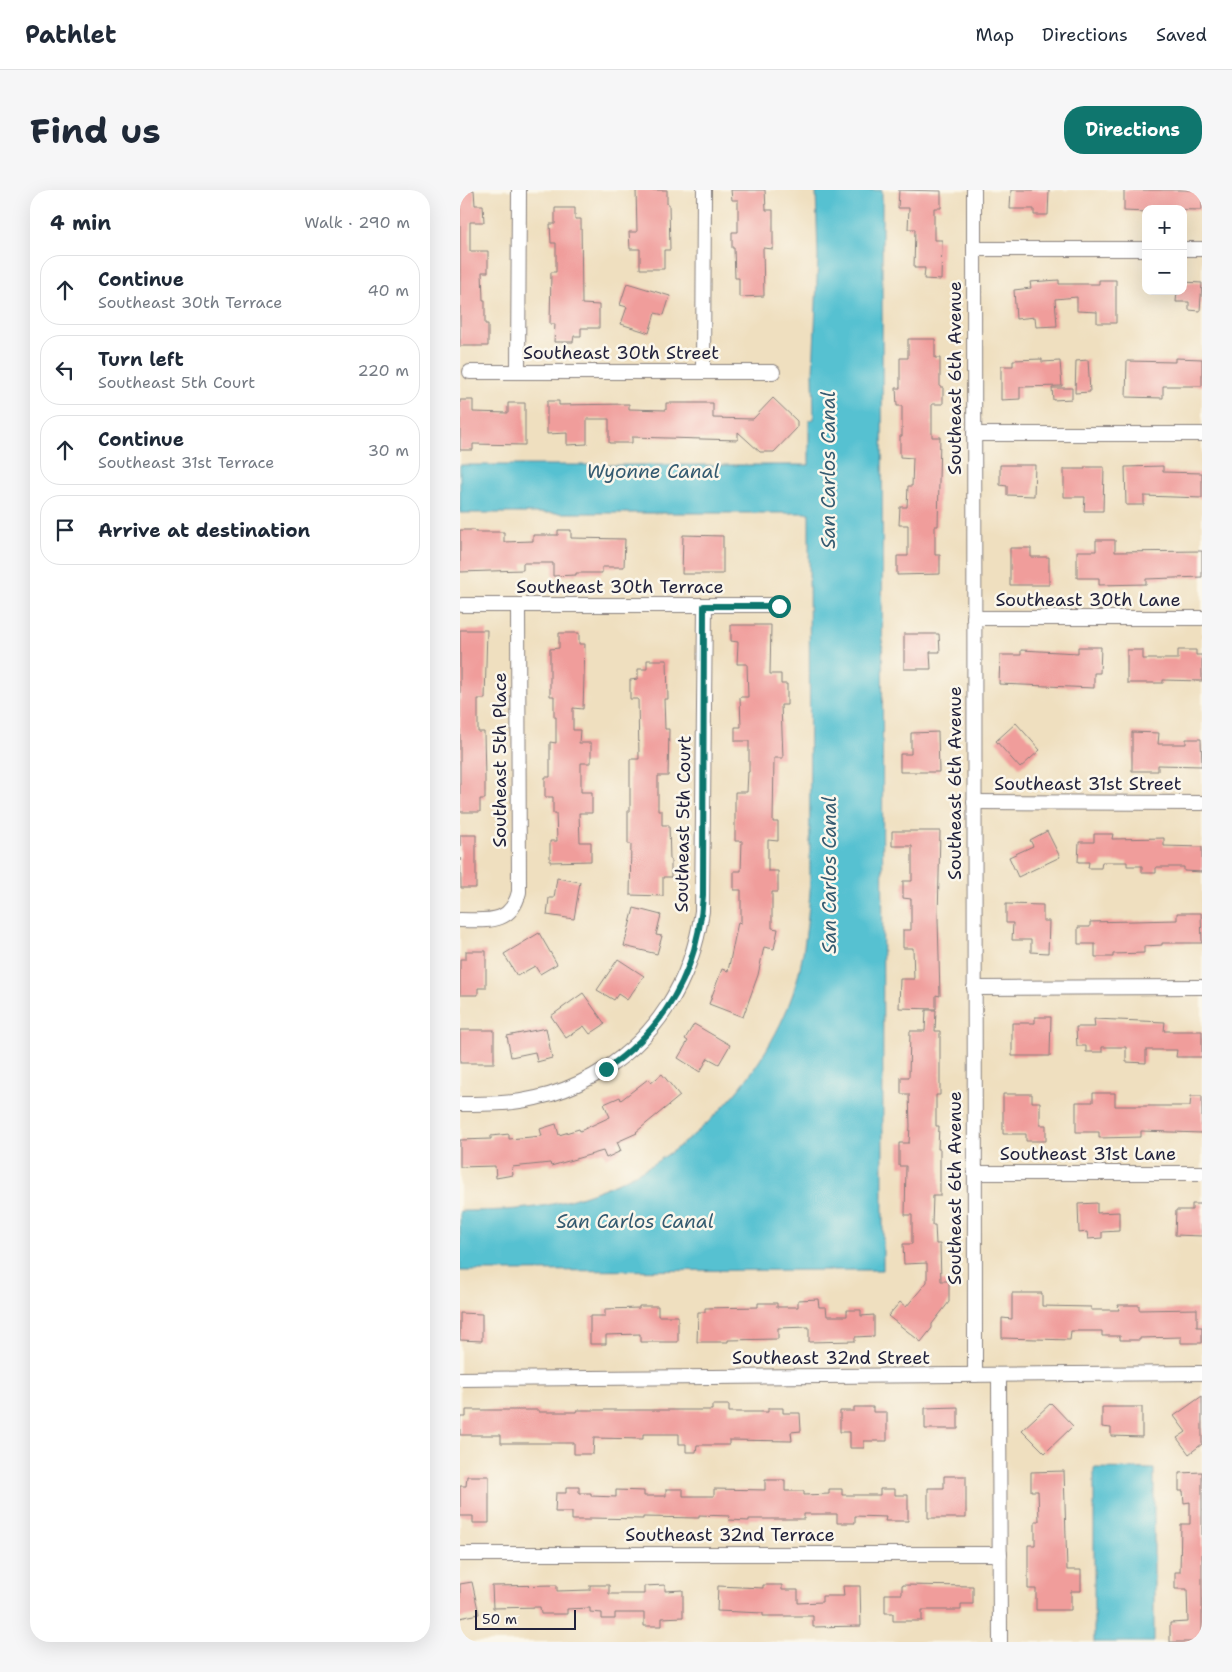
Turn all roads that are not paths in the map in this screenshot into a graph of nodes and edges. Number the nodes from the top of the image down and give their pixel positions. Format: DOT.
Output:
graph roads {
  1 [pos="519,190"];
  2 [pos="704,190"];
  3 [pos="974,190"];
  4 [pos="974,249"];
  5 [pos="1142,249"];
  6 [pos="1187,249"];
  7 [pos="1202,249"];
  8 [pos="470,372"];
  9 [pos="518,372"];
  10 [pos="703,372"];
  11 [pos="772,372"];
  12 [pos="974,434"];
  13 [pos="1202,434"];
  14 [pos="462,605"];
  15 [pos="518,606"];
  16 [pos="704,606"];
  17 [pos="779,606"];
  18 [pos="974,618"];
  19 [pos="1202,618"];
  20 [pos="974,802"];
  21 [pos="1202,802"];
  22 [pos="460,920"];
  23 [pos="1202,987"];
  24 [pos="974,988"];
  25 [pos="460,1104"];
  26 [pos="974,1172"];
  27 [pos="1202,1172"];
  28 [pos="1202,1373"];
  29 [pos="975,1375"];
  30 [pos="1000,1375"];
  31 [pos="460,1379"];
  32 [pos="460,1554"];
  33 [pos="1000,1554"];
  34 [pos="1000,1642"];
  1 -- 9 [label="street"];
  2 -- 10 [label="street"];
  3 -- 4 [label="street, Southeast 6th Avenue"];
  4 -- 5 [label="street"];
  4 -- 12 [label="street, Southeast 6th Avenue"];
  6 -- 7 [label="street"];
  8 -- 9 [label="street, Southeast 30th Street"];
  9 -- 10 [label="street, Southeast 30th Street"];
  10 -- 11 [label="street, Southeast 30th Street"];
  12 -- 13 [label="street"];
  12 -- 18 [label="street, Southeast 6th Avenue"];
  14 -- 15 [label="street, Southeast 30th Terrace"];
  15 -- 16 [label="street, Southeast 30th Terrace"];
  15 -- 22 [label="street, Southeast 5th Place"];
  16 -- 17 [label="street, Southeast 30th Terrace"];
  16 -- 25 [label="street, Southeast 5th Court"];
  18 -- 19 [label="street, Southeast 30th Lane"];
  18 -- 20 [label="street, Southeast 6th Avenue"];
  20 -- 21 [label="street, Southeast 31st Street"];
  20 -- 24 [label="street, Southeast 6th Avenue"];
  23 -- 24 [label="street"];
  24 -- 26 [label="street, Southeast 6th Avenue"];
  26 -- 27 [label="street, Southeast 31st Lane"];
  26 -- 29 [label="street, Southeast 6th Avenue"];
  28 -- 30 [label="street, Southeast 32nd Street"];
  29 -- 30 [label="street, Southeast 32nd Street"];
  29 -- 31 [label="street, Southeast 32nd Street"];
  30 -- 33 [label="street"];
  32 -- 33 [label="street, Southeast 32nd Terrace"];
  33 -- 34 [label="street"];
}
